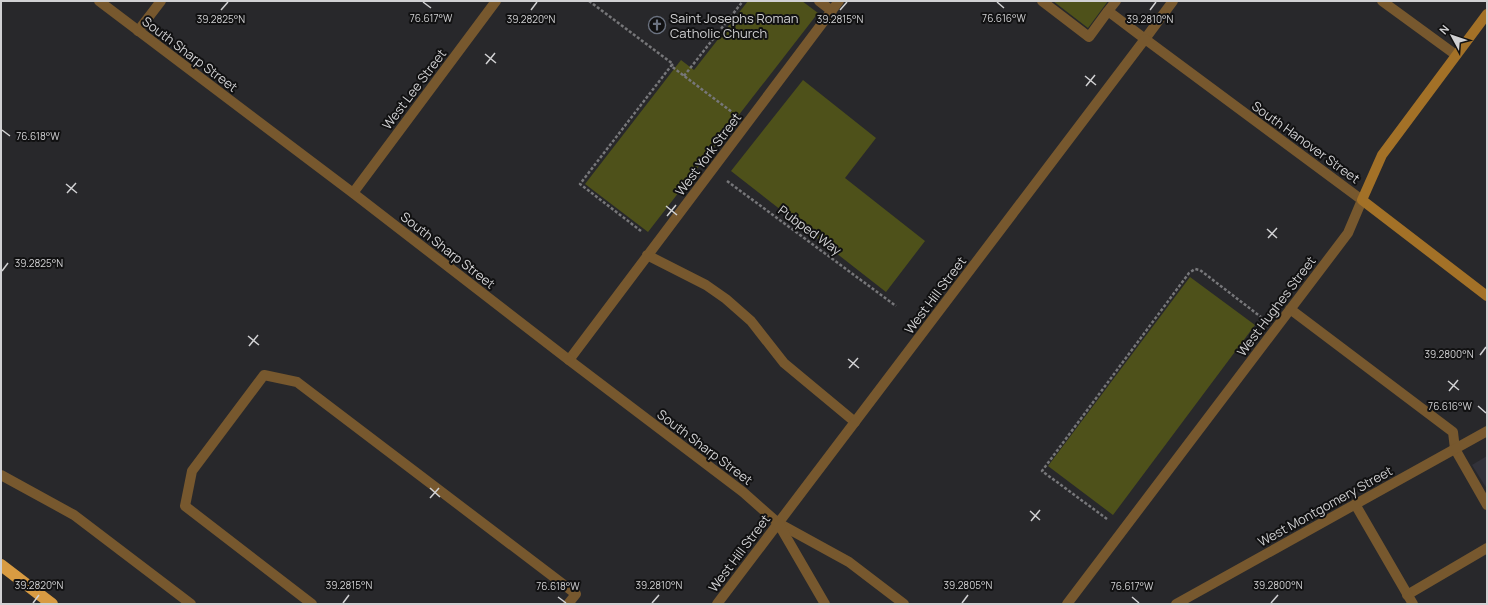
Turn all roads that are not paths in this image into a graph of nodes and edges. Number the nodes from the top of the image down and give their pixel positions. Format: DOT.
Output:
graph roads {
  1 [pos="99,1"];
  2 [pos="161,1"];
  3 [pos="496,1"];
  4 [pos="819,1"];
  5 [pos="840,1"];
  6 [pos="1042,1"];
  7 [pos="1116,1"];
  8 [pos="1173,1"];
  9 [pos="1382,1"];
  10 [pos="832,11"];
  11 [pos="1108,11"];
  12 [pos="1487,14"];
  13 [pos="138,31"];
  14 [pos="1144,39"];
  15 [pos="1456,55"];
  16 [pos="353,193"];
  17 [pos="1362,200"];
  18 [pos="647,255"];
  19 [pos="1487,296"];
  20 [pos="1290,309"];
  21 [pos="569,360"];
  22 [pos="855,422"];
  23 [pos="1487,431"];
  24 [pos="1455,448"];
  25 [pos="1,475"];
  26 [pos="1355,504"];
  27 [pos="1487,505"];
  28 [pos="778,523"];
  29 [pos="1487,548"];
  30 [pos="1,565"];
  31 [pos="1410,600"];
  32 [pos="52,604"];
  33 [pos="191,604"];
  34 [pos="312,604"];
  35 [pos="568,604"];
  36 [pos="717,604"];
  37 [pos="824,604"];
  38 [pos="904,604"];
  39 [pos="1067,604"];
  40 [pos="1176,604"];
  1 -- 13 [label="street, South Sharp Street"];
  2 -- 13 [label="street"];
  3 -- 16 [label="street, West Lee Street"];
  4 -- 10 [label="street"];
  5 -- 10 [label="street, West York Street"];
  6 -- 11 [label="street"];
  7 -- 11 [label="street"];
  8 -- 14 [label="street, West Hill Street"];
  9 -- 15 [label="street"];
  10 -- 18 [label="street, West York Street"];
  11 -- 14 [label="street, South Hanover Street"];
  12 -- 15 [label="main road, West Hughes Street"];
  13 -- 16 [label="street, South Sharp Street"];
  14 -- 17 [label="street, South Hanover Street"];
  14 -- 22 [label="street, West Hill Street"];
  15 -- 17 [label="main road, West Hughes Street"];
  16 -- 21 [label="street, South Sharp Street"];
  17 -- 19 [label="main road, South Hanover Street"];
  17 -- 20 [label="street, West Hughes Street"];
  18 -- 21 [label="street, West York Street"];
  18 -- 22 [label="street"];
  20 -- 24 [label="street"];
  20 -- 39 [label="street, West Hughes Street"];
  21 -- 28 [label="street, South Sharp Street"];
  22 -- 28 [label="street, West Hill Street"];
  23 -- 24 [label="street, West Montgomery Street"];
  24 -- 26 [label="street, West Montgomery Street"];
  24 -- 27 [label="street"];
  25 -- 33 [label="street"];
  26 -- 31 [label="street"];
  26 -- 40 [label="street, West Montgomery Street"];
  28 -- 36 [label="street, West Hill Street"];
  28 -- 37 [label="street, South Sharp Street"];
  28 -- 38 [label="street, South Sharp Street"];
  29 -- 31 [label="street"];
  30 -- 32 [label="highway"];
  34 -- 35 [label="street"];
}
